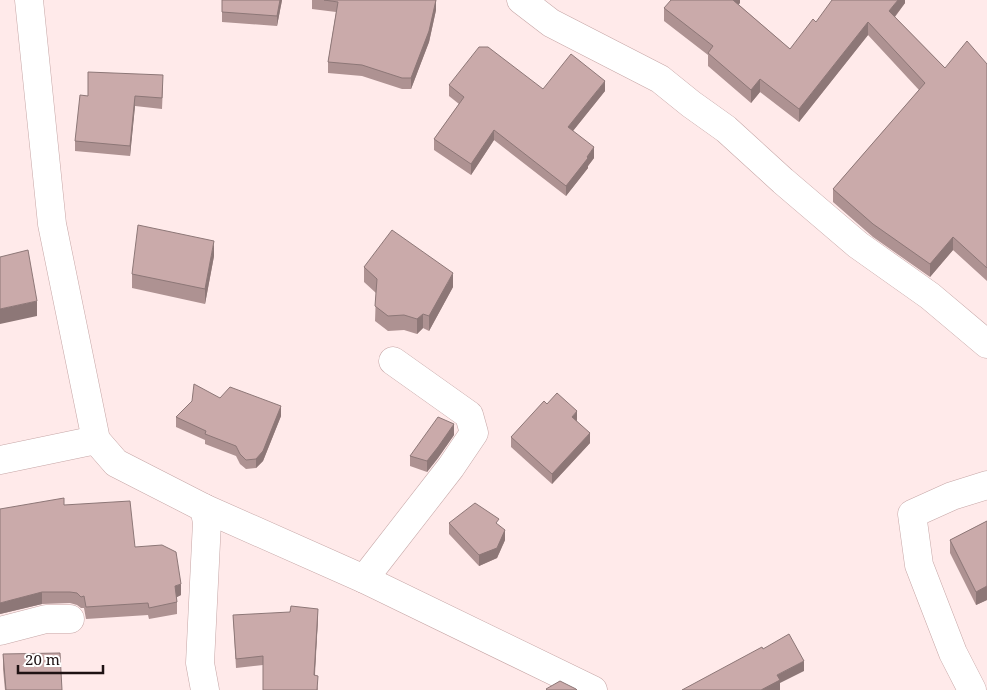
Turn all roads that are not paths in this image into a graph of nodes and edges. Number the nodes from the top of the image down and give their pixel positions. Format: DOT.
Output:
graph roads {
  1 [pos="29,0"];
  2 [pos="521,0"];
  3 [pos="987,344"];
  4 [pos="393,361"];
  5 [pos="96,440"];
  6 [pos="0,460"];
  7 [pos="987,485"];
  8 [pos="204,508"];
  9 [pos="364,579"];
  10 [pos="70,619"];
  11 [pos="0,631"];
  12 [pos="205,690"];
  13 [pos="593,690"];
  14 [pos="972,690"];
  1 -- 5 [label="street"];
  2 -- 3 [label="street"];
  4 -- 9 [label="street"];
  5 -- 6 [label="street"];
  5 -- 8 [label="street"];
  7 -- 14 [label="street"];
  8 -- 9 [label="street"];
  8 -- 12 [label="street"];
  9 -- 13 [label="street"];
  10 -- 11 [label="street"];
}
